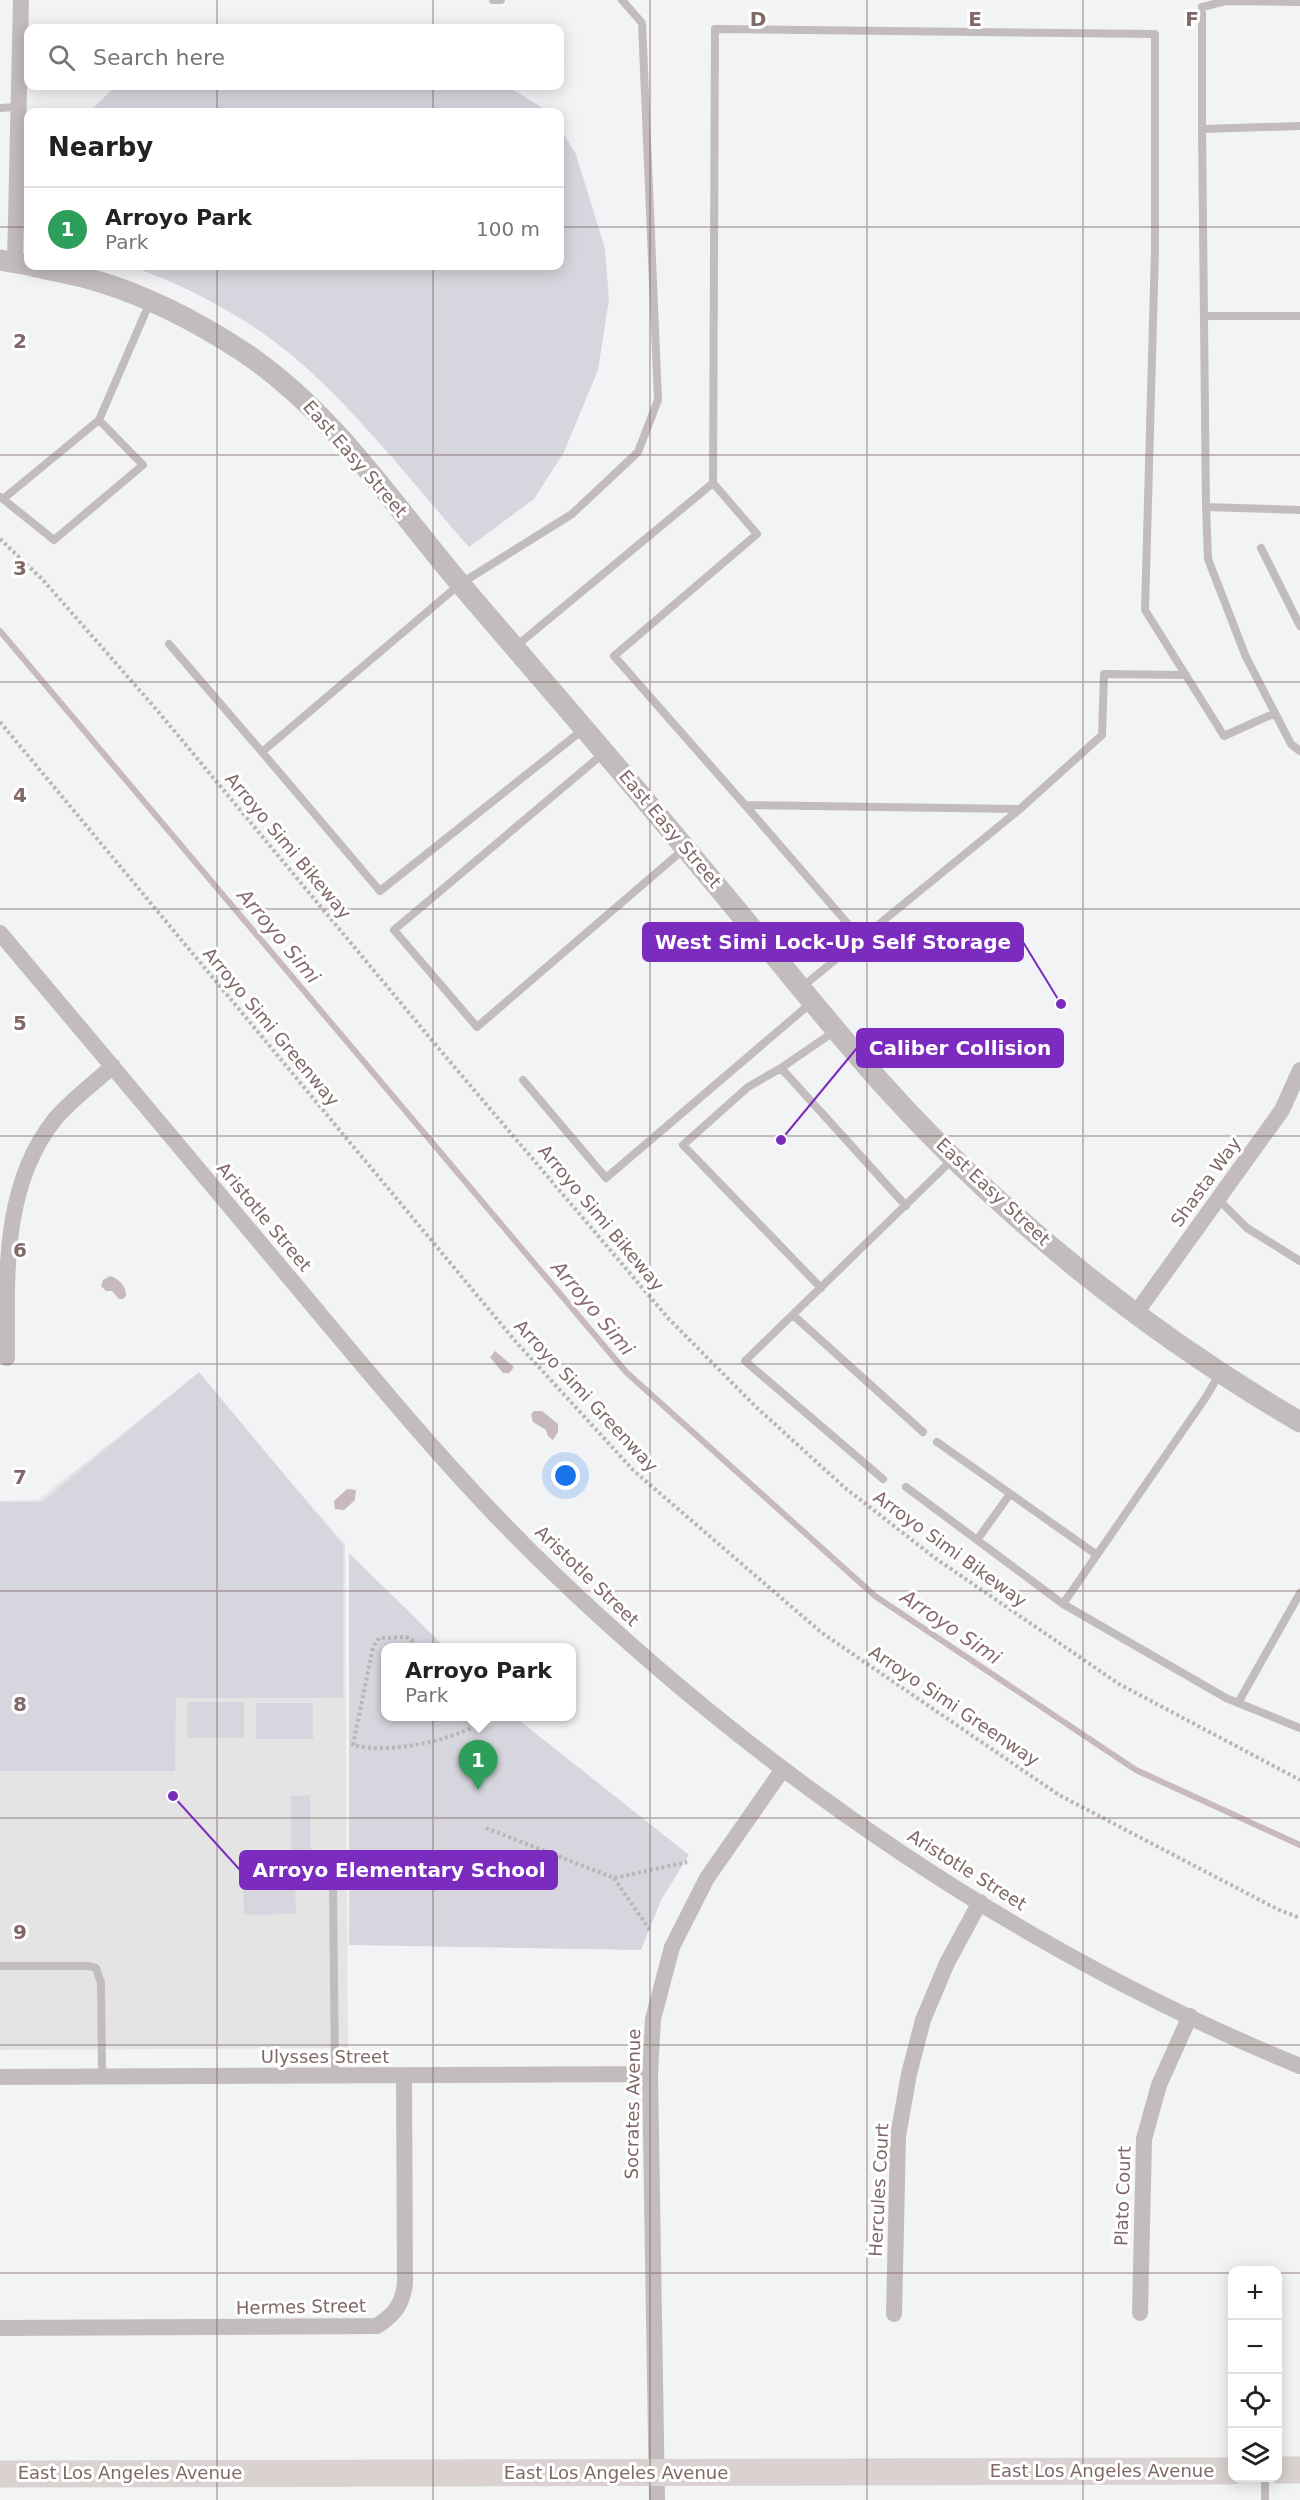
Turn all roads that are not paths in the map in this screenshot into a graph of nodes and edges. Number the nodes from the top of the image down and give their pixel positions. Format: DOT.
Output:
graph roads {
  1 [pos="21,0"];
  2 [pos="492,0"];
  3 [pos="501,0"];
  4 [pos="622,0"];
  5 [pos="1300,2"];
  6 [pos="8,107"];
  7 [pos="1300,126"];
  8 [pos="1202,129"];
  9 [pos="19,263"];
  10 [pos="49,270"];
  11 [pos="150,302"];
  12 [pos="1205,316"];
  13 [pos="1300,316"];
  14 [pos="99,420"];
  15 [pos="713,483"];
  16 [pos="2,498"];
  17 [pos="1206,507"];
  18 [pos="1300,510"];
  19 [pos="1260,548"];
  20 [pos="460,584"];
  21 [pos="1300,626"];
  22 [pos="169,645"];
  23 [pos="515,647"];
  24 [pos="1186,675"];
  25 [pos="1275,713"];
  26 [pos="585,727"];
  27 [pos="1300,751"];
  28 [pos="262,752"];
  29 [pos="606,752"];
  30 [pos="745,805"];
  31 [pos="1020,809"];
  32 [pos="686,848"];
  33 [pos="0,933"];
  34 [pos="861,939"];
  35 [pos="808,994"];
  36 [pos="837,1029"];
  37 [pos="113,1066"];
  38 [pos="781,1068"];
  39 [pos="1300,1070"];
  40 [pos="523,1080"];
  41 [pos="954,1158"];
  42 [pos="1218,1199"];
  43 [pos="906,1206"];
  44 [pos="1300,1261"];
  45 [pos="821,1288"];
  46 [pos="1136,1313"];
  47 [pos="793,1315"];
  48 [pos="7,1358"];
  49 [pos="1221,1372"];
  50 [pos="1300,1422"];
  51 [pos="923,1432"];
  52 [pos="937,1442"];
  53 [pos="883,1479"];
  54 [pos="906,1487"];
  55 [pos="1010,1494"];
  56 [pos="977,1540"];
  57 [pos="1097,1555"];
  58 [pos="1300,1593"];
  59 [pos="1063,1604"];
  60 [pos="1238,1703"];
  61 [pos="1300,1728"];
  62 [pos="783,1769"];
  63 [pos="333,1885"];
  64 [pos="980,1902"];
  65 [pos="0,1966"];
  66 [pos="1190,2016"];
  67 [pos="1300,2066"];
  68 [pos="650,2074"];
  69 [pos="102,2076"];
  70 [pos="335,2076"];
  71 [pos="404,2076"];
  72 [pos="0,2077"];
  73 [pos="1140,2313"];
  74 [pos="894,2314"];
  75 [pos="0,2328"];
  76 [pos="1228,2470"];
  77 [pos="1282,2470"];
  78 [pos="1300,2470"];
  79 [pos="657,2473"];
  80 [pos="0,2474"];
  81 [pos="1265,2482"];
  82 [pos="657,2500"];
  83 [pos="1265,2500"];
  1 -- 6 [label="street"];
  2 -- 3 [label="lane"];
  4 -- 20 [label="lane"];
  5 -- 8 [label="lane"];
  6 -- 9 [label="street"];
  7 -- 8 [label="lane"];
  8 -- 12 [label="lane"];
  10 -- 11 [label="street, East Easy Street"];
  11 -- 14 [label="lane"];
  11 -- 20 [label="street, East Easy Street"];
  12 -- 13 [label="lane"];
  12 -- 17 [label="lane"];
  14 -- 16 [label="lane"];
  14 -- 16 [label="lane"];
  15 -- 23 [label="lane"];
  15 -- 24 [label="lane"];
  15 -- 30 [label="lane"];
  17 -- 18 [label="lane"];
  17 -- 25 [label="lane"];
  19 -- 21 [label="lane"];
  20 -- 23 [label="street, East Easy Street"];
  20 -- 28 [label="lane"];
  22 -- 28 [label="lane"];
  23 -- 26 [label="street, East Easy Street"];
  24 -- 25 [label="lane"];
  24 -- 31 [label="lane"];
  25 -- 27 [label="lane"];
  26 -- 28 [label="lane"];
  26 -- 29 [label="street, East Easy Street"];
  29 -- 32 [label="street, East Easy Street"];
  29 -- 32 [label="lane"];
  30 -- 31 [label="lane"];
  30 -- 34 [label="lane"];
  31 -- 34 [label="lane"];
  32 -- 35 [label="street, East Easy Street"];
  33 -- 37 [label="street, Aristotle Street"];
  34 -- 35 [label="lane"];
  35 -- 36 [label="street, East Easy Street"];
  35 -- 40 [label="lane"];
  36 -- 38 [label="lane"];
  36 -- 41 [label="street, East Easy Street"];
  37 -- 48 [label="street"];
  37 -- 62 [label="street, Aristotle Street"];
  38 -- 43 [label="lane"];
  38 -- 45 [label="lane"];
  39 -- 42 [label="street, Shasta Way"];
  41 -- 43 [label="lane"];
  41 -- 46 [label="street, East Easy Street"];
  42 -- 44 [label="lane"];
  42 -- 46 [label="street, Shasta Way"];
  43 -- 45 [label="lane"];
  45 -- 47 [label="lane"];
  46 -- 49 [label="street, East Easy Street"];
  47 -- 51 [label="lane"];
  47 -- 53 [label="lane"];
  49 -- 50 [label="street, East Easy Street"];
  49 -- 57 [label="lane"];
  52 -- 55 [label="lane"];
  54 -- 56 [label="lane"];
  55 -- 56 [label="lane"];
  55 -- 57 [label="lane"];
  56 -- 59 [label="lane"];
  57 -- 59 [label="lane"];
  58 -- 60 [label="lane"];
  59 -- 60 [label="lane"];
  60 -- 61 [label="lane"];
  62 -- 64 [label="street, Aristotle Street"];
  62 -- 68 [label="street, Socrates Avenue"];
  63 -- 70 [label="lane"];
  64 -- 66 [label="street, Aristotle Street"];
  64 -- 74 [label="street, Hercules Court"];
  65 -- 69 [label="lane"];
  66 -- 67 [label="street, Aristotle Street"];
  66 -- 73 [label="street, Plato Court"];
  68 -- 71 [label="street, Ulysses Street"];
  68 -- 79 [label="street, Socrates Avenue"];
  69 -- 70 [label="street, Ulysses Street"];
  69 -- 72 [label="street, Ulysses Street"];
  70 -- 71 [label="street, Ulysses Street"];
  71 -- 75 [label="street, Hermes Street"];
  76 -- 79 [label="main road, East Los Angeles Avenue"];
  77 -- 78 [label="main road"];
  79 -- 80 [label="main road, East Los Angeles Avenue"];
  79 -- 82 [label="street, Socrates Avenue"];
  81 -- 83 [label="lane"];
}
